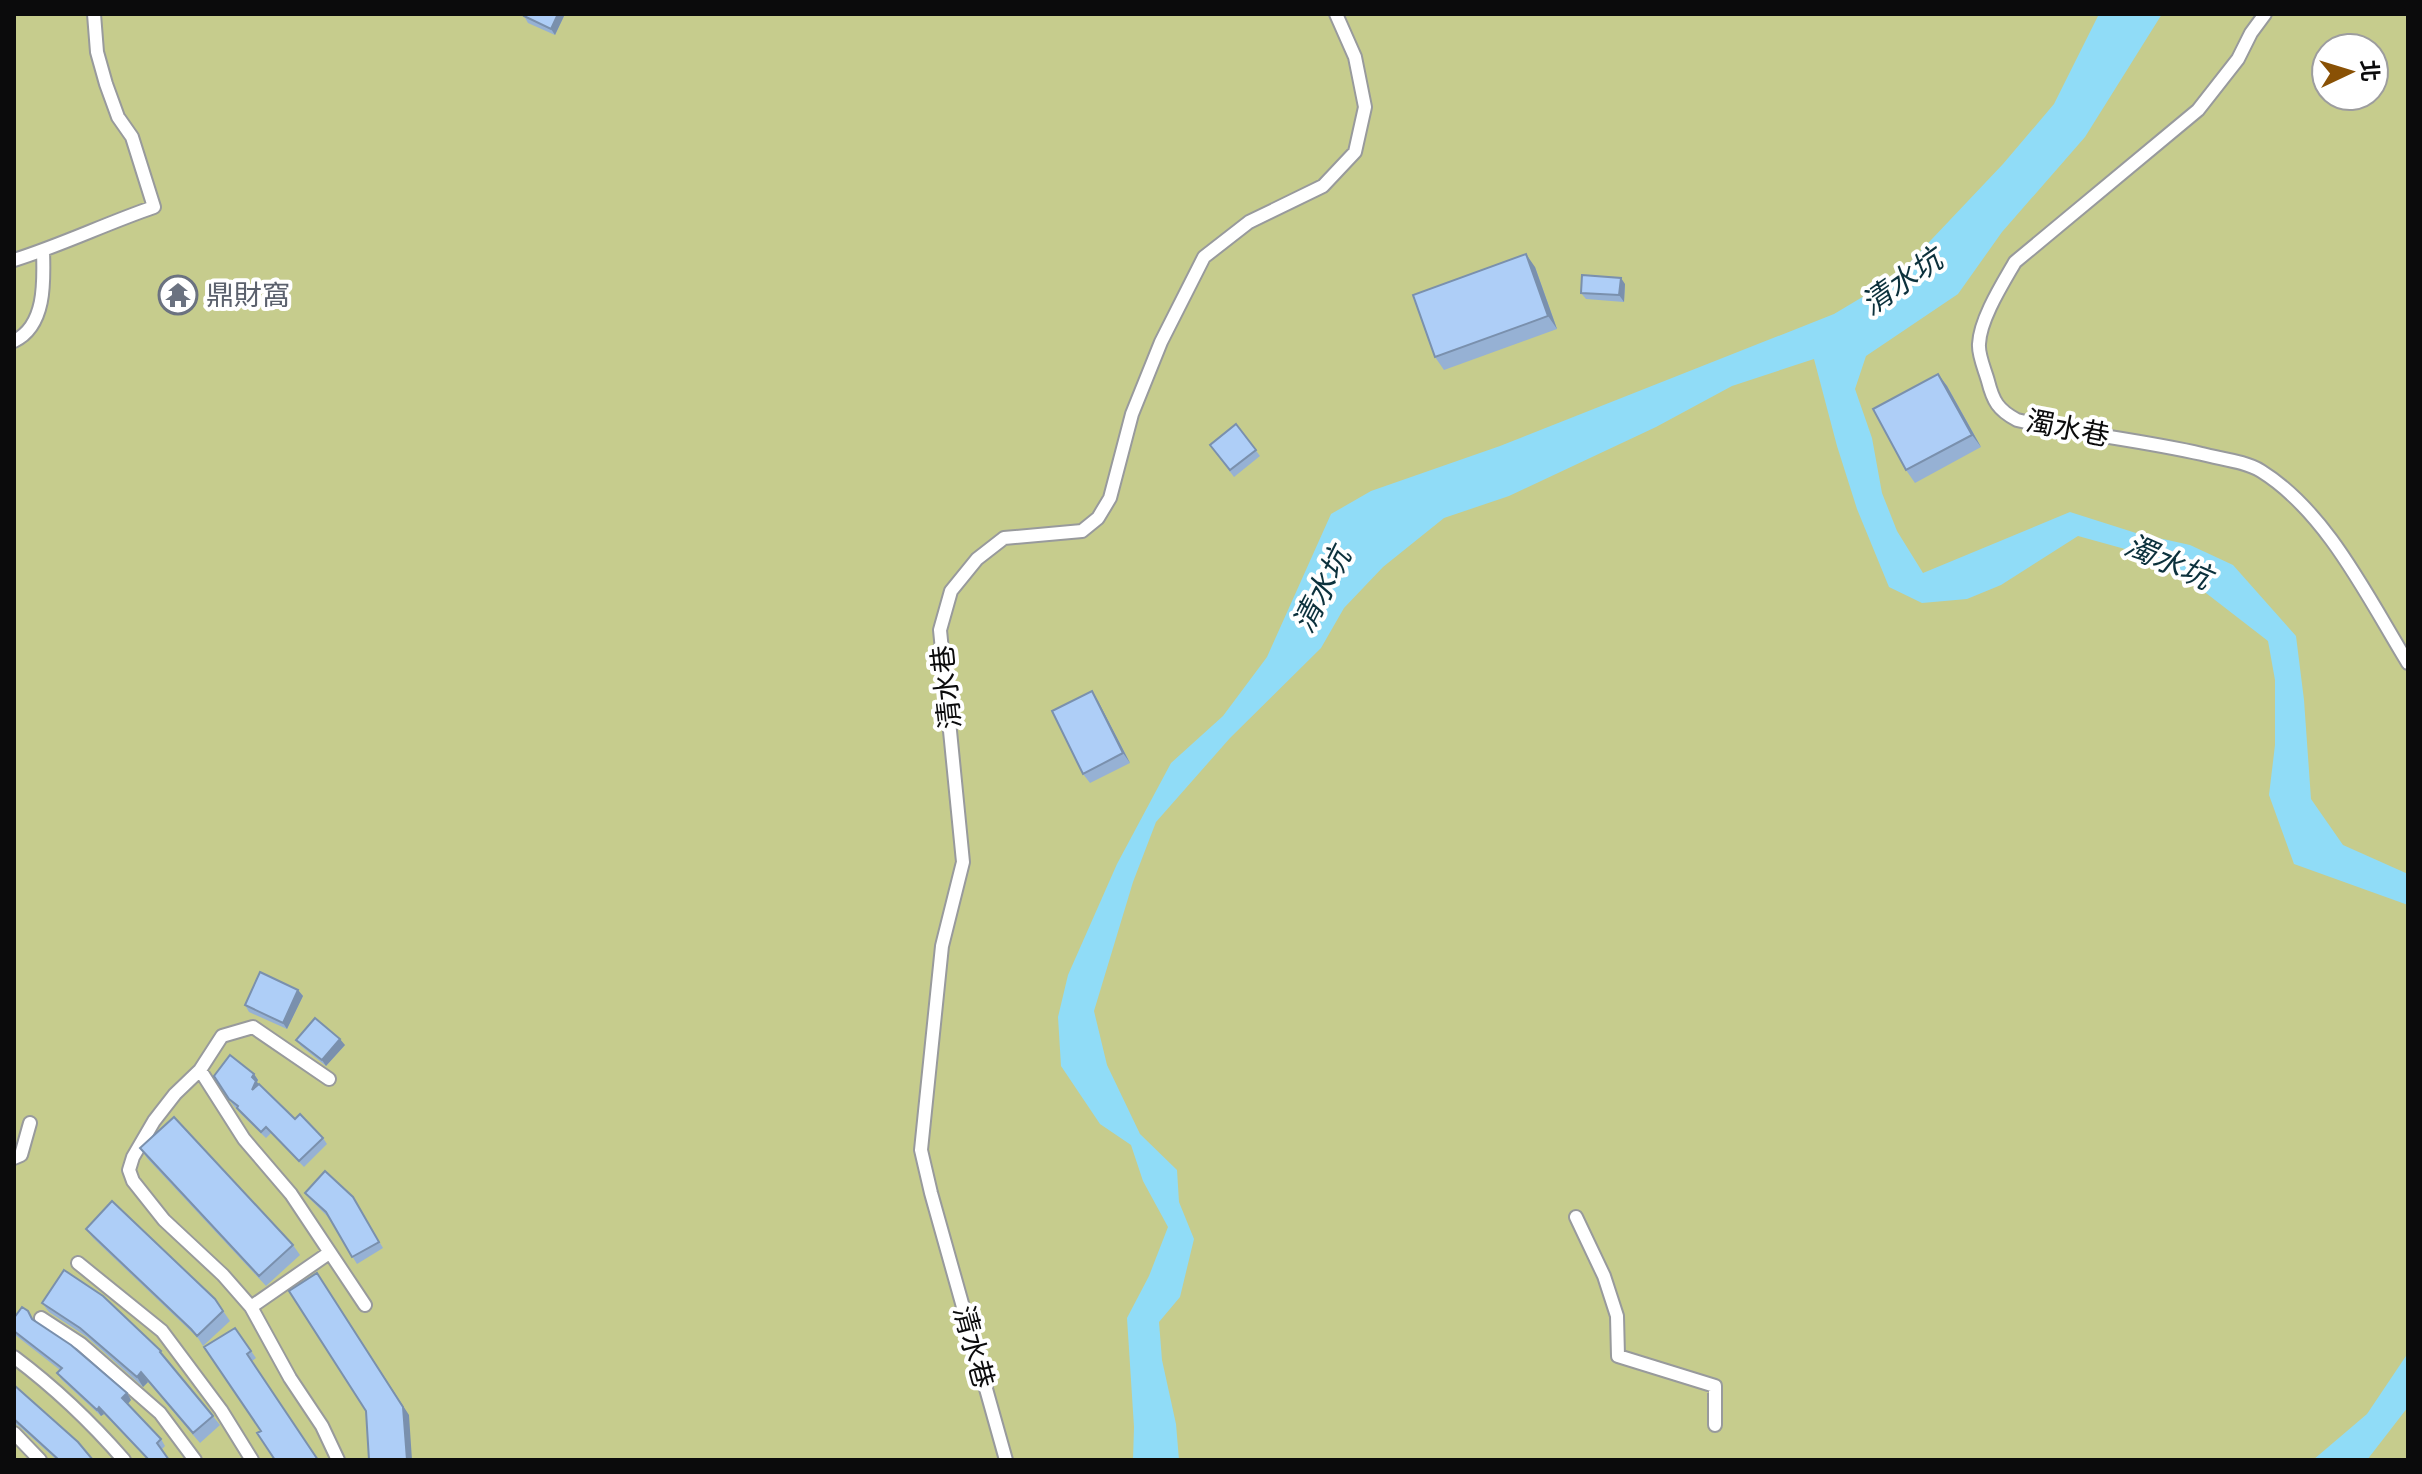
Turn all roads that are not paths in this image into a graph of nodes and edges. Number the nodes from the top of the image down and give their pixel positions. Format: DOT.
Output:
graph roads {
  1 [pos="94,14"];
  2 [pos="1336,14"];
  3 [pos="2265,14"];
  4 [pos="43,251"];
  5 [pos="14,260"];
  6 [pos="14,341"];
  7 [pos="2408,663"];
  8 [pos="200,1070"];
  9 [pos="329,1079"];
  10 [pos="30,1123"];
  11 [pos="14,1158"];
  12 [pos="1576,1217"];
  13 [pos="329,1253"];
  14 [pos="78,1263"];
  15 [pos="365,1305"];
  16 [pos="251,1307"];
  17 [pos="41,1318"];
  18 [pos="14,1357"];
  19 [pos="1715,1425"];
  20 [pos="14,1433"];
  21 [pos="40,1460"];
  22 [pos="124,1460"];
  23 [pos="195,1460"];
  24 [pos="252,1460"];
  25 [pos="338,1460"];
  26 [pos="1006,1460"];
  1 -- 4 [label="lane"];
  2 -- 26 [label="lane, 清水巷"];
  3 -- 7 [label="lane, 濁水巷"];
  4 -- 5 [label="lane"];
  4 -- 6 [label="lane"];
  8 -- 9 [label="lane"];
  8 -- 13 [label="lane"];
  8 -- 16 [label="lane"];
  10 -- 11 [label="lane"];
  12 -- 19 [label="lane"];
  13 -- 15 [label="lane"];
  13 -- 16 [label="lane"];
  14 -- 24 [label="lane"];
  16 -- 25 [label="lane"];
  17 -- 23 [label="lane"];
  18 -- 22 [label="lane"];
  20 -- 21 [label="lane"];
}
